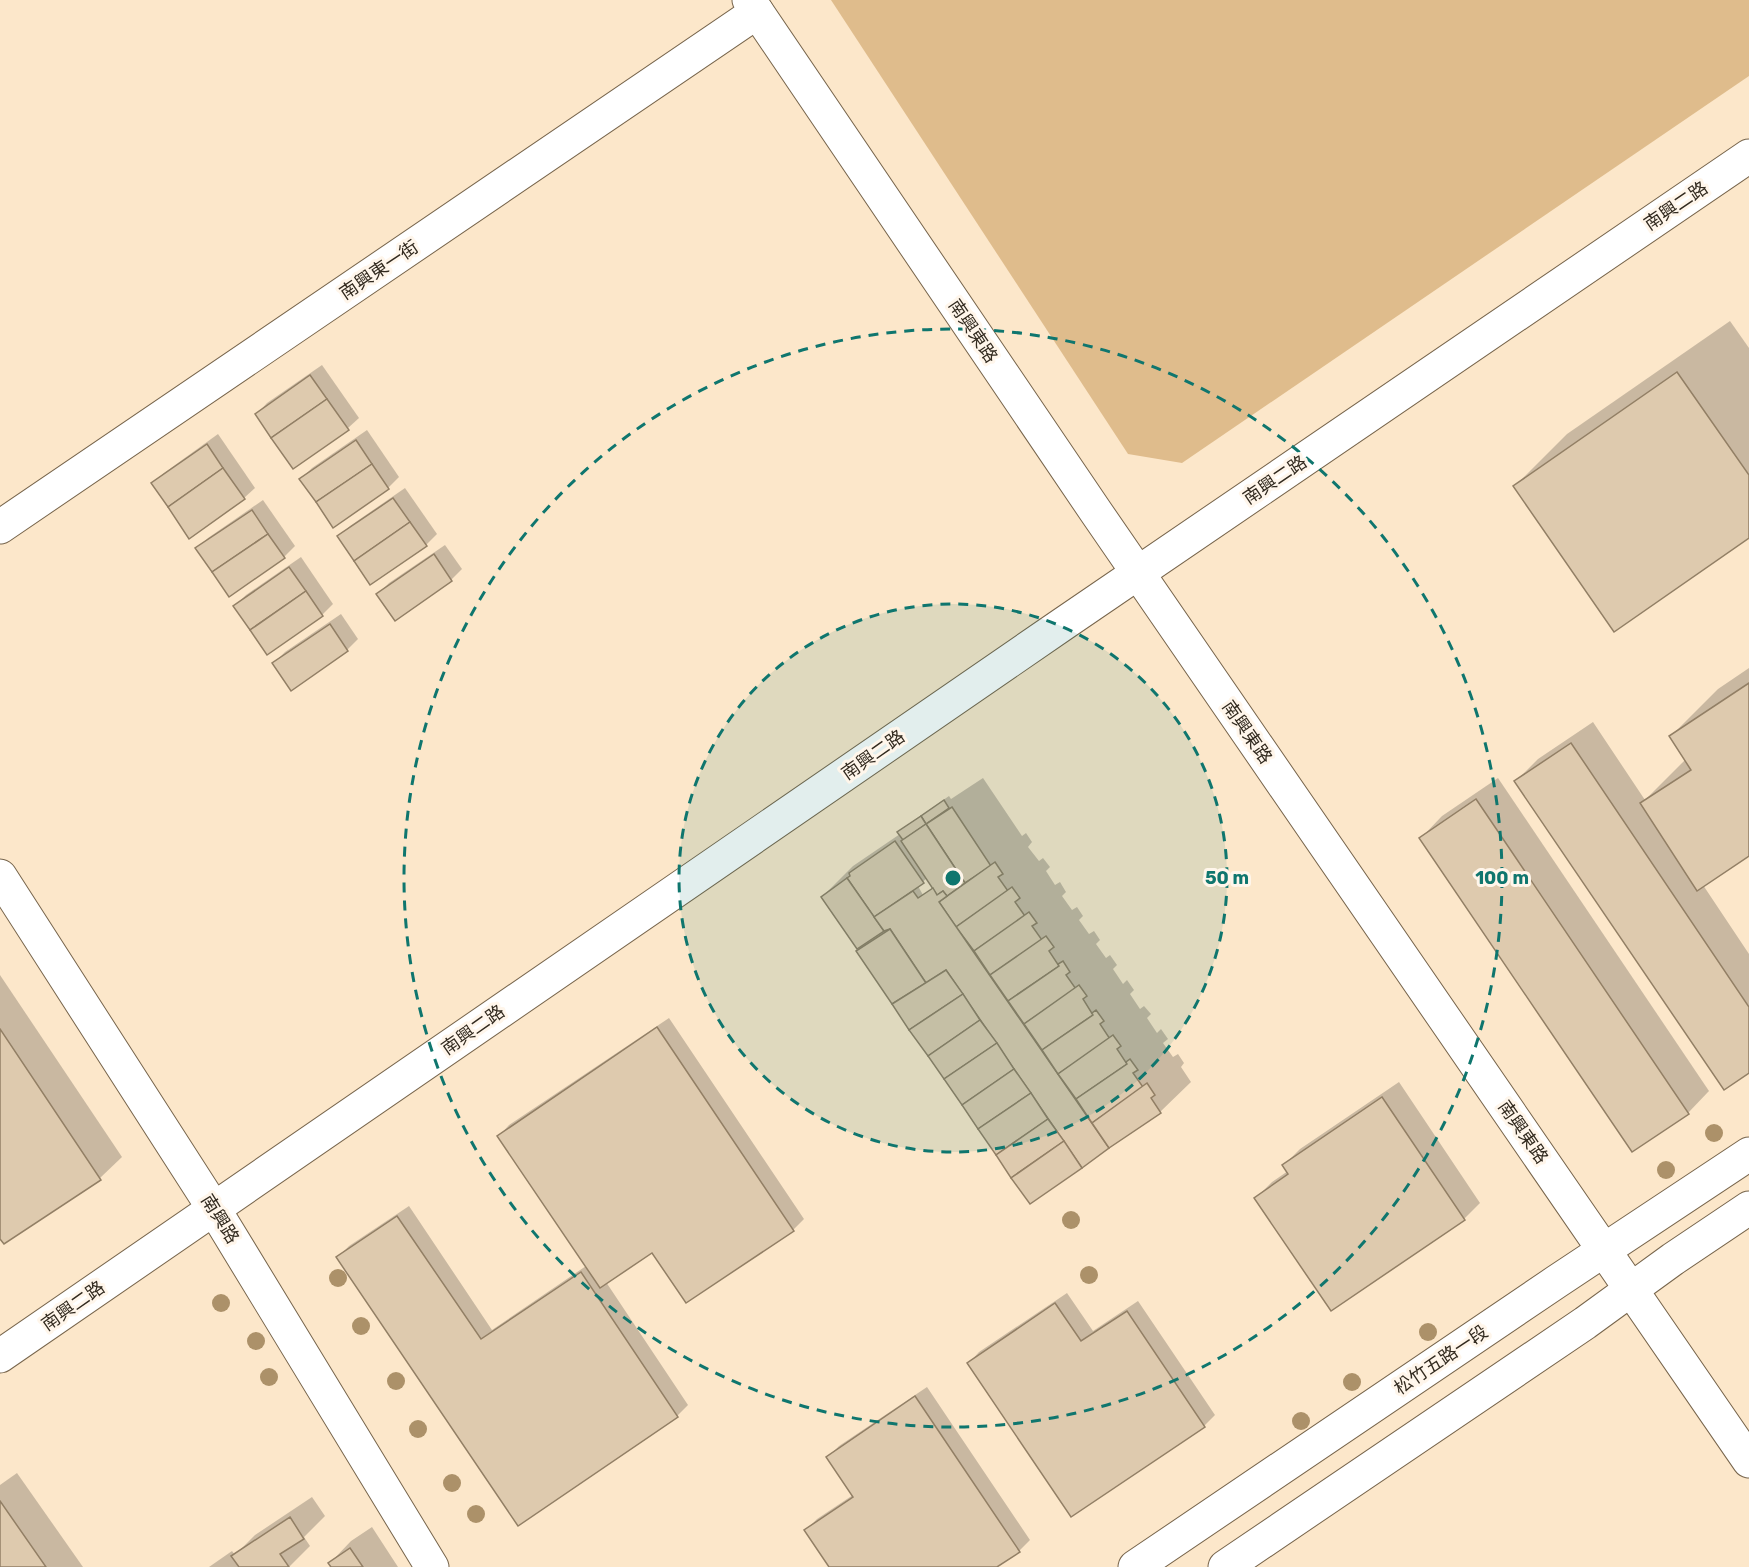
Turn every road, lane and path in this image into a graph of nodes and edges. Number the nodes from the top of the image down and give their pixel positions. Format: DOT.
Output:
graph roads {
  1 [pos="753,6"];
  2 [pos="1749,156"];
  3 [pos="0,527"];
  4 [pos="1138,573"];
  5 [pos="0,876"];
  6 [pos="1749,1155"];
  7 [pos="1749,1208"];
  8 [pos="214,1209"];
  9 [pos="1604,1251"];
  10 [pos="1630,1289"];
  11 [pos="0,1356"];
  12 [pos="1749,1461"];
  13 [pos="432,1567"];
  14 [pos="1136,1567"];
  15 [pos="1225,1567"];
  1 -- 3 [label="street, 南興東一街"];
  1 -- 4 [label="street, 南興東路"];
  2 -- 4 [label="street, 南興二路"];
  4 -- 8 [label="street, 南興二路"];
  4 -- 9 [label="street, 南興東路"];
  5 -- 8 [label="street, 南興路"];
  6 -- 9 [label="street, 松竹五路一段"];
  7 -- 10 [label="street"];
  8 -- 11 [label="street, 南興二路"];
  8 -- 13 [label="street, 南興路"];
  9 -- 10 [label="street, 南興東路"];
  9 -- 14 [label="street, 松竹五路一段"];
  10 -- 12 [label="street, 南興東路"];
  10 -- 15 [label="street"];
}
